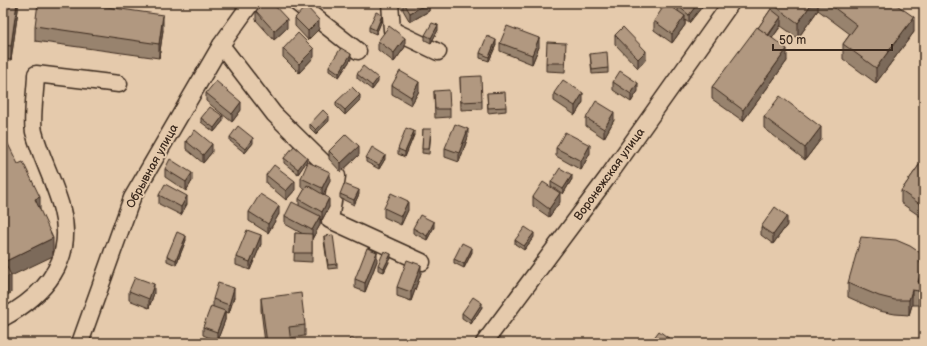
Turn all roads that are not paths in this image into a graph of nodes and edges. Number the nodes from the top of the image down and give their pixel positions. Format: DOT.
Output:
graph roads {
  1 [pos="251,3"];
  2 [pos="297,3"];
  3 [pos="390,3"];
  4 [pos="731,3"];
  5 [pos="221,45"];
  6 [pos="358,51"];
  7 [pos="438,52"];
  8 [pos="119,84"];
  9 [pos="422,262"];
  10 [pos="3,318"];
  11 [pos="80,343"];
  12 [pos="484,343"];
  1 -- 5 [label="street, Обрывная улица"];
  2 -- 6 [label="street"];
  3 -- 7 [label="street"];
  4 -- 12 [label="street, Воронежская улица"];
  5 -- 9 [label="street"];
  5 -- 11 [label="street, Обрывная улица"];
  8 -- 10 [label="street"];
}
